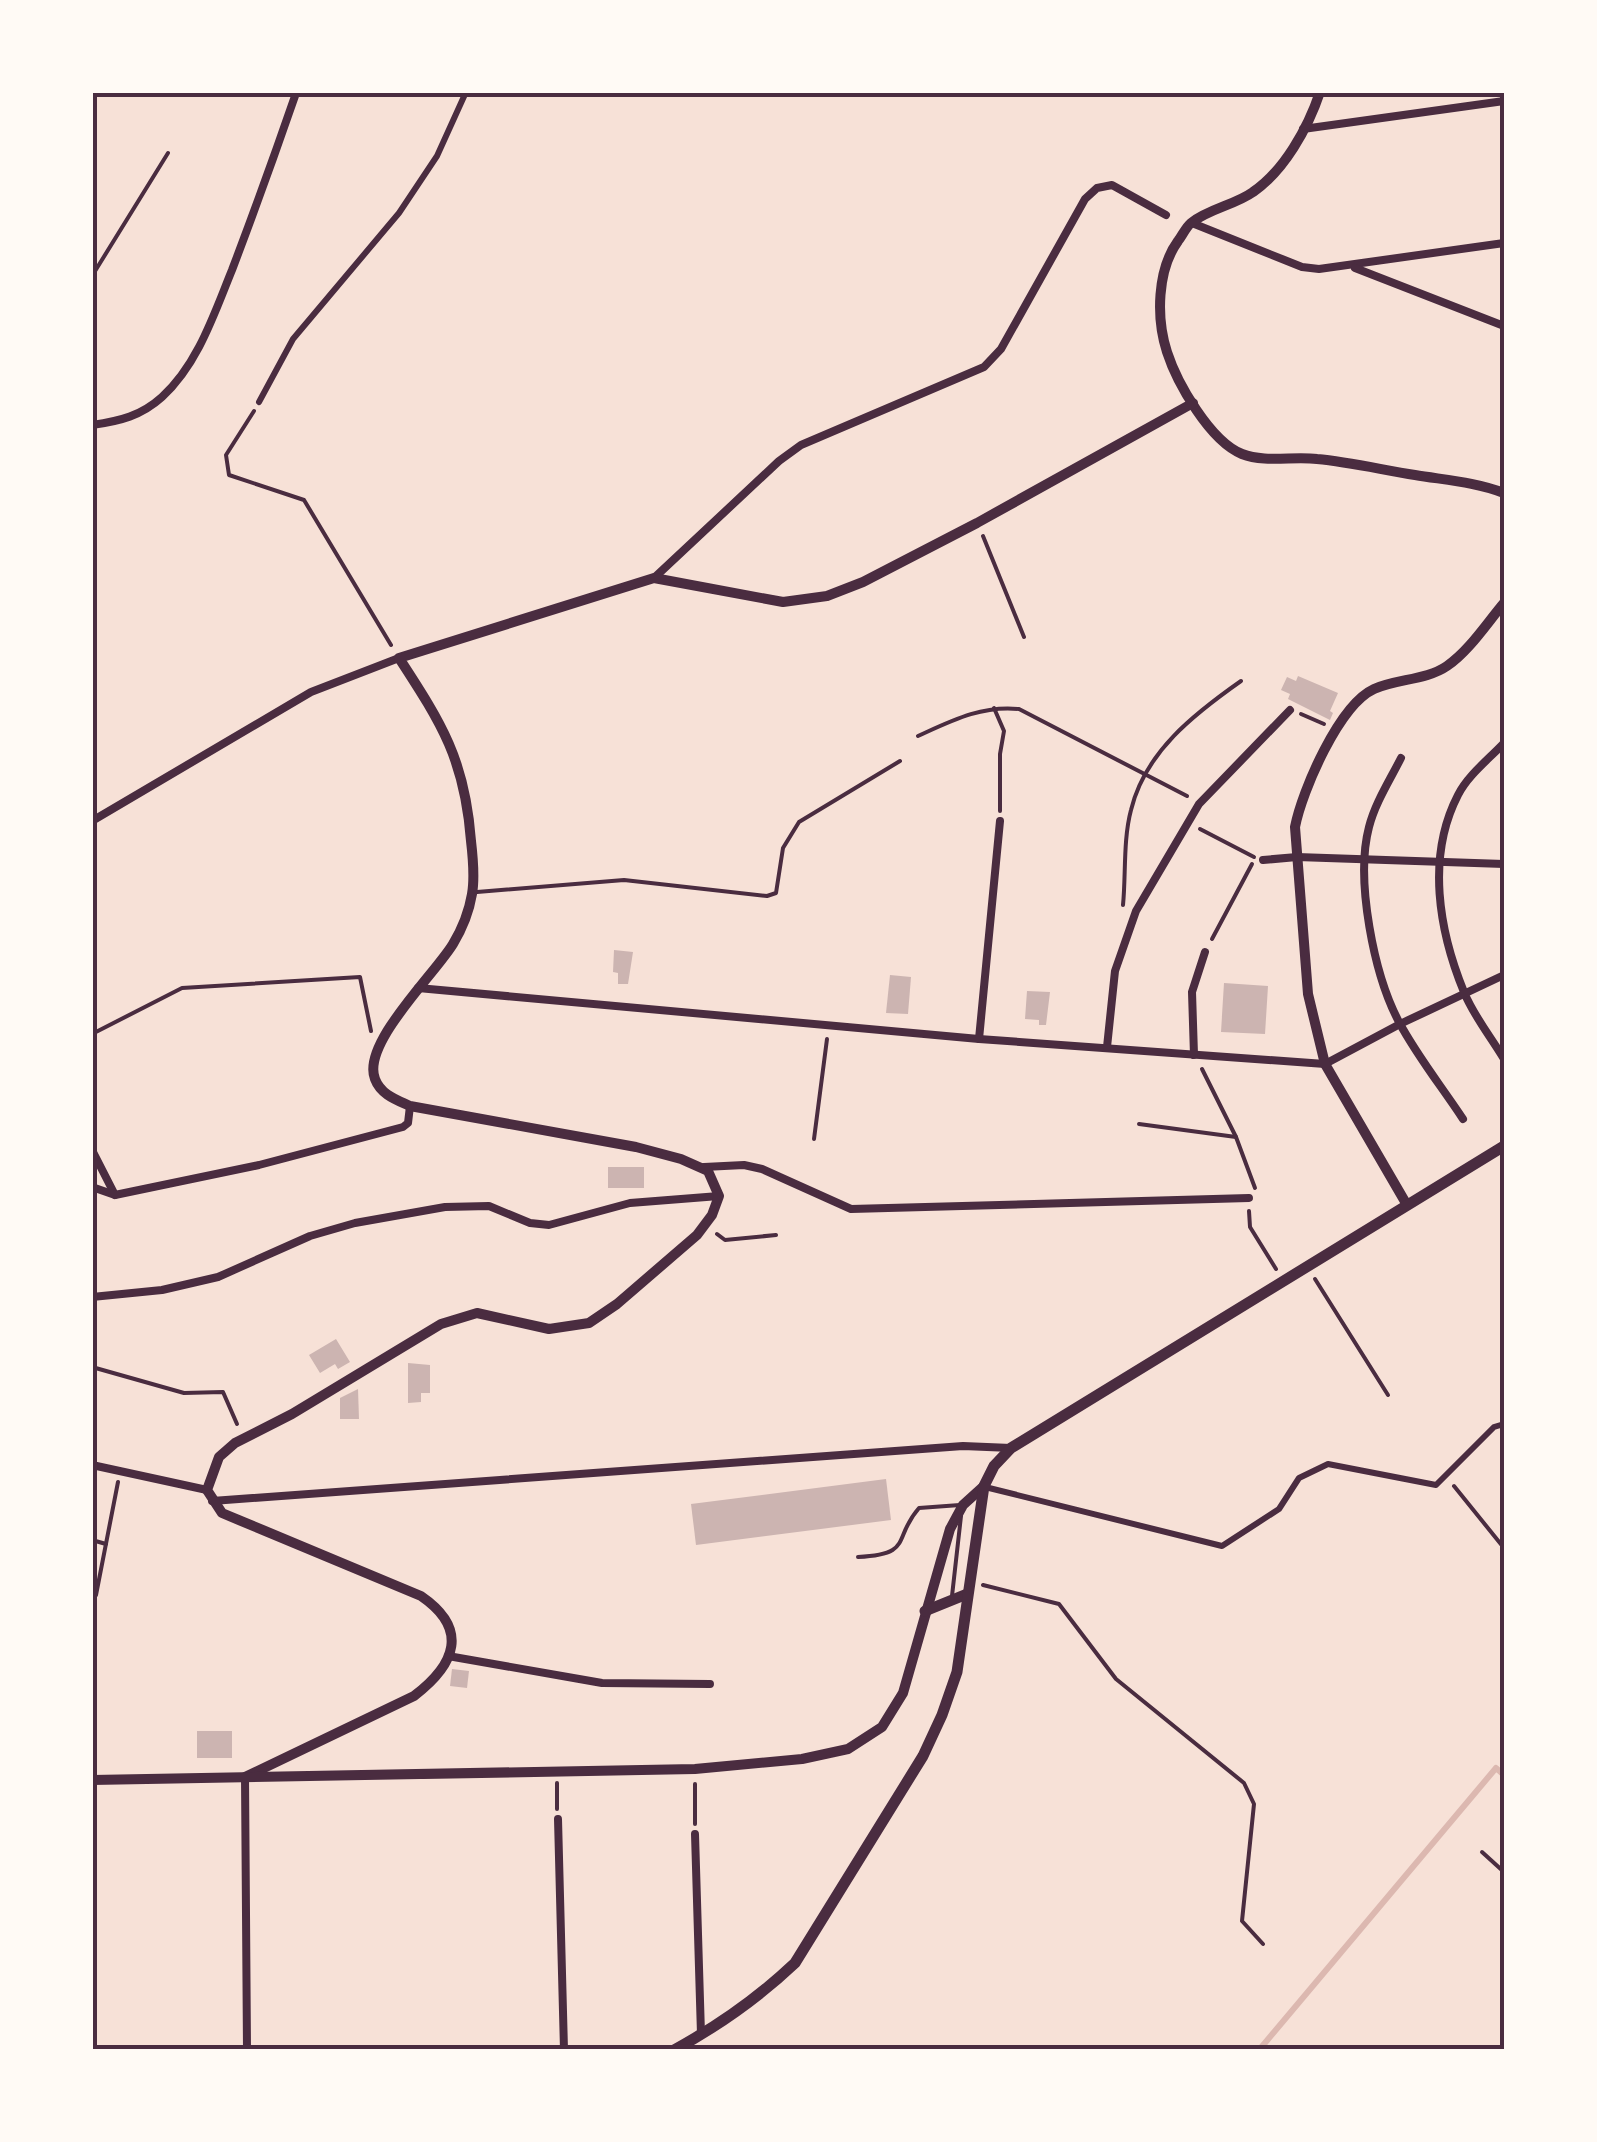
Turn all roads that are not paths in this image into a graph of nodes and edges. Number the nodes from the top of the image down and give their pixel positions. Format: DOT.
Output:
graph roads {
  1 [pos="466,92"];
  2 [pos="1320,92"];
  3 [pos="295,96"];
  4 [pos="1504,101"];
  5 [pos="1304,129"];
  6 [pos="1166,215"];
  7 [pos="1192,223"];
  8 [pos="1504,243"];
  9 [pos="1350,267"];
  10 [pos="1504,326"];
  11 [pos="259,402"];
  12 [pos="1192,403"];
  13 [pos="92,424"];
  14 [pos="1504,493"];
  15 [pos="654,578"];
  16 [pos="1504,603"];
  17 [pos="399,658"];
  18 [pos="1290,710"];
  19 [pos="1504,743"];
  20 [pos="1401,758"];
  21 [pos="900,762"];
  22 [pos="92,821"];
  23 [pos="1000,821"];
  24 [pos="1296,856"];
  25 [pos="1259,859"];
  26 [pos="1365,859"];
  27 [pos="1439,862"];
  28 [pos="1504,864"];
  29 [pos="472,892"];
  30 [pos="1205,952"];
  31 [pos="1504,976"];
  32 [pos="418,988"];
  33 [pos="1464,994"];
  34 [pos="1400,1024"];
  35 [pos="978,1039"];
  36 [pos="1108,1048"];
  37 [pos="1194,1054"];
  38 [pos="1504,1059"];
  39 [pos="1325,1064"];
  40 [pos="410,1106"];
  41 [pos="1463,1119"];
  42 [pos="1504,1146"];
  43 [pos="92,1150"];
  44 [pos="704,1168"];
  45 [pos="92,1187"];
  46 [pos="115,1195"];
  47 [pos="719,1196"];
  48 [pos="1249,1198"];
  49 [pos="1407,1204"];
  50 [pos="92,1297"];
  51 [pos="1504,1424"];
  52 [pos="1011,1448"];
  53 [pos="92,1466"];
  54 [pos="984,1486"];
  55 [pos="209,1495"];
  56 [pos="963,1504"];
  57 [pos="858,1557"];
  58 [pos="968,1588"];
  59 [pos="951,1601"];
  60 [pos="926,1612"];
  61 [pos="448,1656"];
  62 [pos="710,1684"];
  63 [pos="245,1777"];
  64 [pos="92,1780"];
  65 [pos="558,1819"];
  66 [pos="695,1834"];
  67 [pos="701,2035"];
  68 [pos="248,2050"];
  69 [pos="564,2050"];
  70 [pos="674,2050"];
  1 -- 11 [label="street"];
  2 -- 5 [label="street"];
  3 -- 13 [label="street"];
  4 -- 5 [label="street"];
  5 -- 7 [label="street"];
  6 -- 15 [label="street"];
  7 -- 9 [label="street"];
  7 -- 12 [label="street"];
  8 -- 9 [label="street"];
  9 -- 10 [label="street"];
  12 -- 14 [label="street"];
  12 -- 15 [label="street"];
  15 -- 17 [label="street"];
  16 -- 24 [label="street"];
  17 -- 22 [label="street"];
  17 -- 29 [label="street"];
  18 -- 36 [label="street"];
  19 -- 27 [label="street"];
  20 -- 26 [label="street"];
  21 -- 29 [label="lane"];
  23 -- 35 [label="street"];
  24 -- 25 [label="street"];
  24 -- 26 [label="street"];
  24 -- 39 [label="street"];
  26 -- 27 [label="street"];
  26 -- 34 [label="street"];
  27 -- 28 [label="street"];
  27 -- 33 [label="street"];
  29 -- 32 [label="street"];
  30 -- 37 [label="street"];
  31 -- 33 [label="street"];
  32 -- 35 [label="street"];
  32 -- 40 [label="street"];
  33 -- 34 [label="street"];
  33 -- 38 [label="street"];
  34 -- 39 [label="street"];
  34 -- 41 [label="street"];
  35 -- 36 [label="street"];
  36 -- 37 [label="street"];
  37 -- 39 [label="street"];
  39 -- 49 [label="street"];
  40 -- 44 [label="street"];
  40 -- 46 [label="street"];
  42 -- 49 [label="main road"];
  43 -- 46 [label="street"];
  44 -- 47 [label="street"];
  44 -- 48 [label="street"];
  45 -- 46 [label="street"];
  47 -- 50 [label="street"];
  47 -- 55 [label="street"];
  49 -- 52 [label="main road"];
  51 -- 54 [label="street"];
  52 -- 54 [label="main road"];
  52 -- 55 [label="street"];
  53 -- 55 [label="street"];
  54 -- 56 [label="street"];
  54 -- 58 [label="main road"];
  55 -- 61 [label="street"];
  56 -- 57 [label="lane"];
  56 -- 59 [label="lane"];
  56 -- 60 [label="street"];
  58 -- 59 [label="main road"];
  58 -- 67 [label="main road"];
  59 -- 60 [label="main road"];
  60 -- 63 [label="street"];
  61 -- 62 [label="street"];
  61 -- 63 [label="street"];
  63 -- 64 [label="street"];
  63 -- 68 [label="street"];
  65 -- 69 [label="street"];
  66 -- 67 [label="street"];
  67 -- 70 [label="main road"];
}
